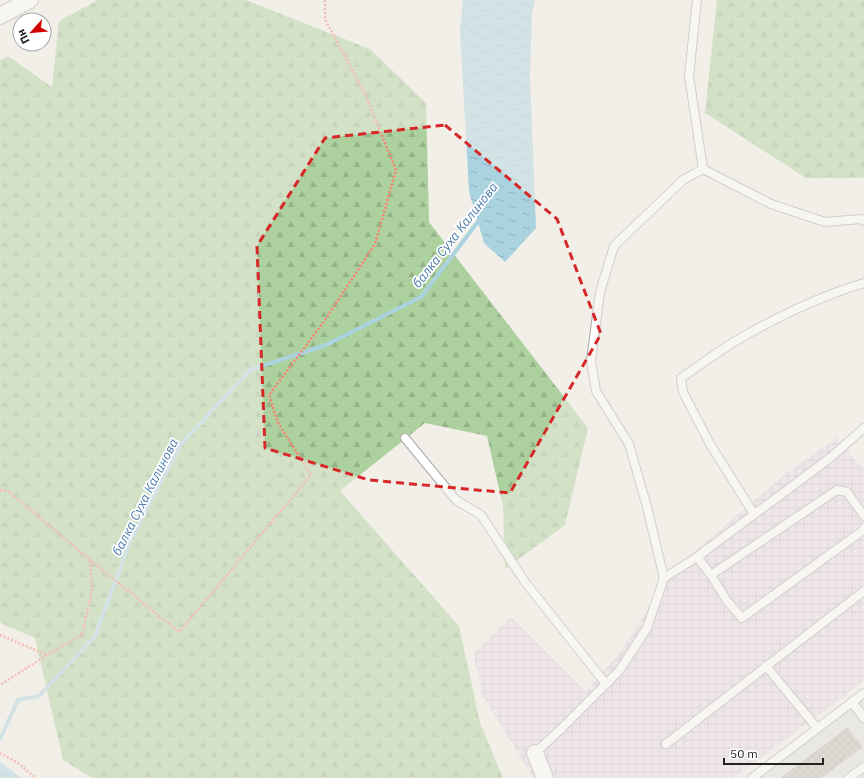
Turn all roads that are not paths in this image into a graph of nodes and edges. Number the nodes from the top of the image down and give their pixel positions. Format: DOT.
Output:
graph roads {
  1 [pos="30,0"];
  2 [pos="697,0"];
  3 [pos="0,16"];
  4 [pos="703,169"];
  5 [pos="864,221"];
  6 [pos="864,283"];
  7 [pos="864,428"];
  8 [pos="405,438"];
  9 [pos="754,514"];
  10 [pos="864,516"];
  11 [pos="864,528"];
  12 [pos="697,557"];
  13 [pos="711,575"];
  14 [pos="664,578"];
  15 [pos="864,591"];
  16 [pos="766,666"];
  17 [pos="606,684"];
  18 [pos="864,693"];
  19 [pos="852,702"];
  20 [pos="864,718"];
  21 [pos="817,728"];
  22 [pos="666,744"];
  23 [pos="535,753"];
  24 [pos="864,767"];
  25 [pos="545,778"];
  26 [pos="752,778"];
  27 [pos="849,778"];
  1 -- 3 [label="street"];
  2 -- 4 [label="lane"];
  4 -- 5 [label="lane"];
  4 -- 14 [label="lane"];
  6 -- 9 [label="lane"];
  7 -- 9 [label="lane"];
  8 -- 17 [label="lane"];
  9 -- 12 [label="lane"];
  10 -- 13 [label="lane"];
  11 -- 13 [label="lane"];
  12 -- 13 [label="lane"];
  12 -- 14 [label="lane"];
  14 -- 17 [label="lane"];
  15 -- 16 [label="lane"];
  16 -- 21 [label="lane"];
  16 -- 22 [label="lane"];
  17 -- 23 [label="lane"];
  18 -- 19 [label="lane"];
  19 -- 20 [label="lane"];
  19 -- 21 [label="lane"];
  21 -- 26 [label="lane"];
  23 -- 25 [label="street"];
  24 -- 27 [label="lane"];
}
